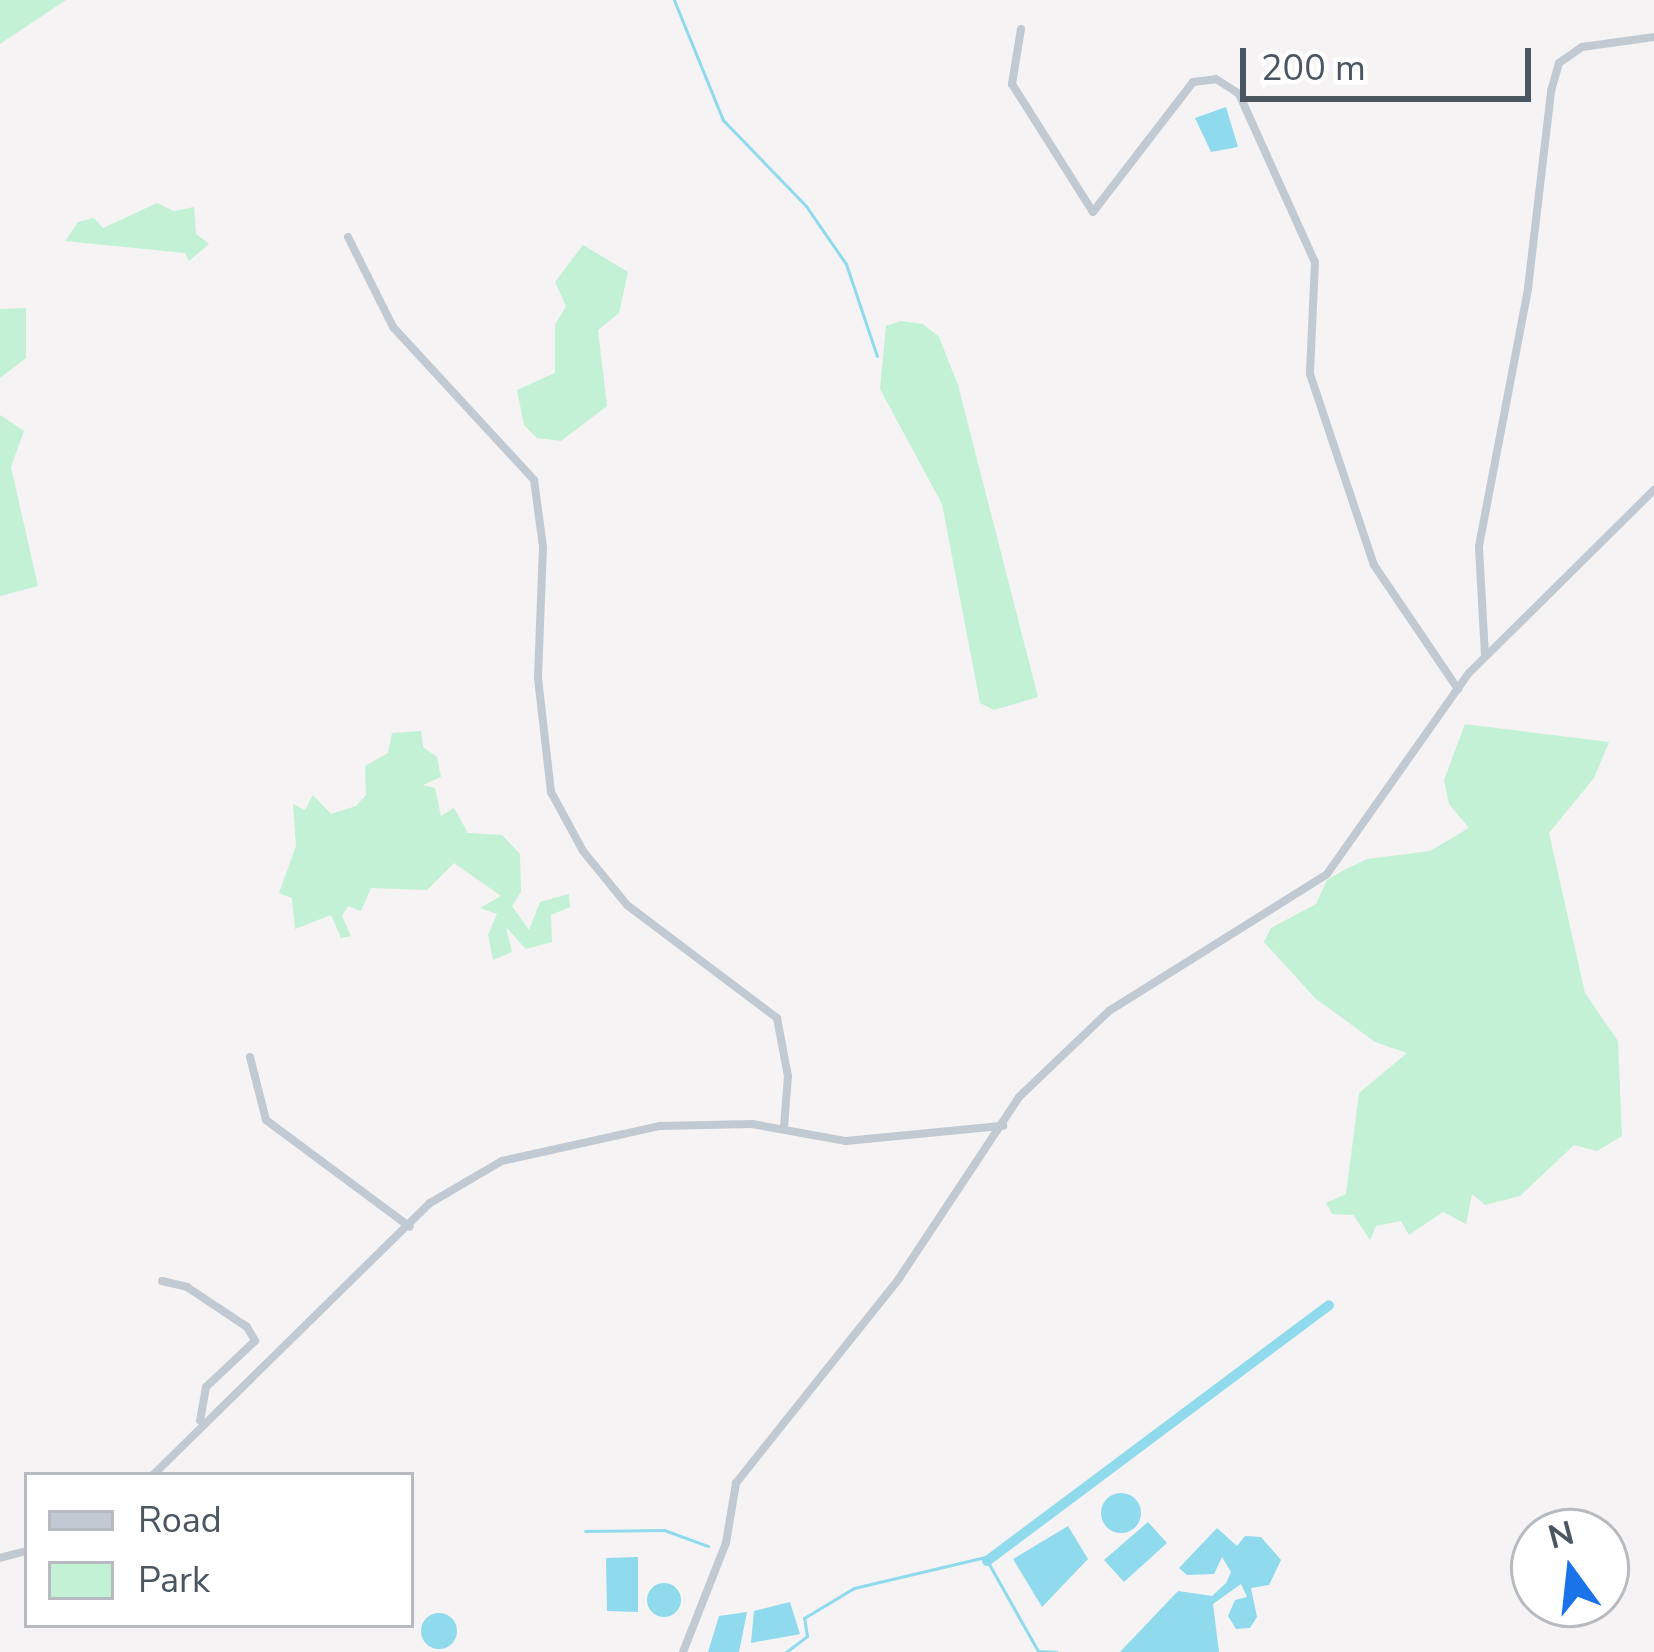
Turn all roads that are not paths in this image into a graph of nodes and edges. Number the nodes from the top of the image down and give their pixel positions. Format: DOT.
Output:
graph roads {
  1 [pos="1021,29"];
  2 [pos="1654,37"];
  3 [pos="348,236"];
  4 [pos="1654,490"];
  5 [pos="1485,657"];
  6 [pos="1458,688"];
  7 [pos="250,1058"];
  8 [pos="784,1126"];
  9 [pos="1003,1126"];
  10 [pos="410,1227"];
  11 [pos="162,1282"];
  12 [pos="200,1421"];
  13 [pos="156,1472"];
  14 [pos="683,1652"];
  1 -- 6 [label="street"];
  2 -- 5 [label="street"];
  3 -- 8 [label="street"];
  4 -- 5 [label="street"];
  5 -- 6 [label="street"];
  6 -- 9 [label="street"];
  7 -- 10 [label="street"];
  8 -- 9 [label="street"];
  8 -- 10 [label="street"];
  9 -- 14 [label="street"];
  10 -- 12 [label="street"];
  11 -- 12 [label="street"];
  12 -- 13 [label="street"];
}
